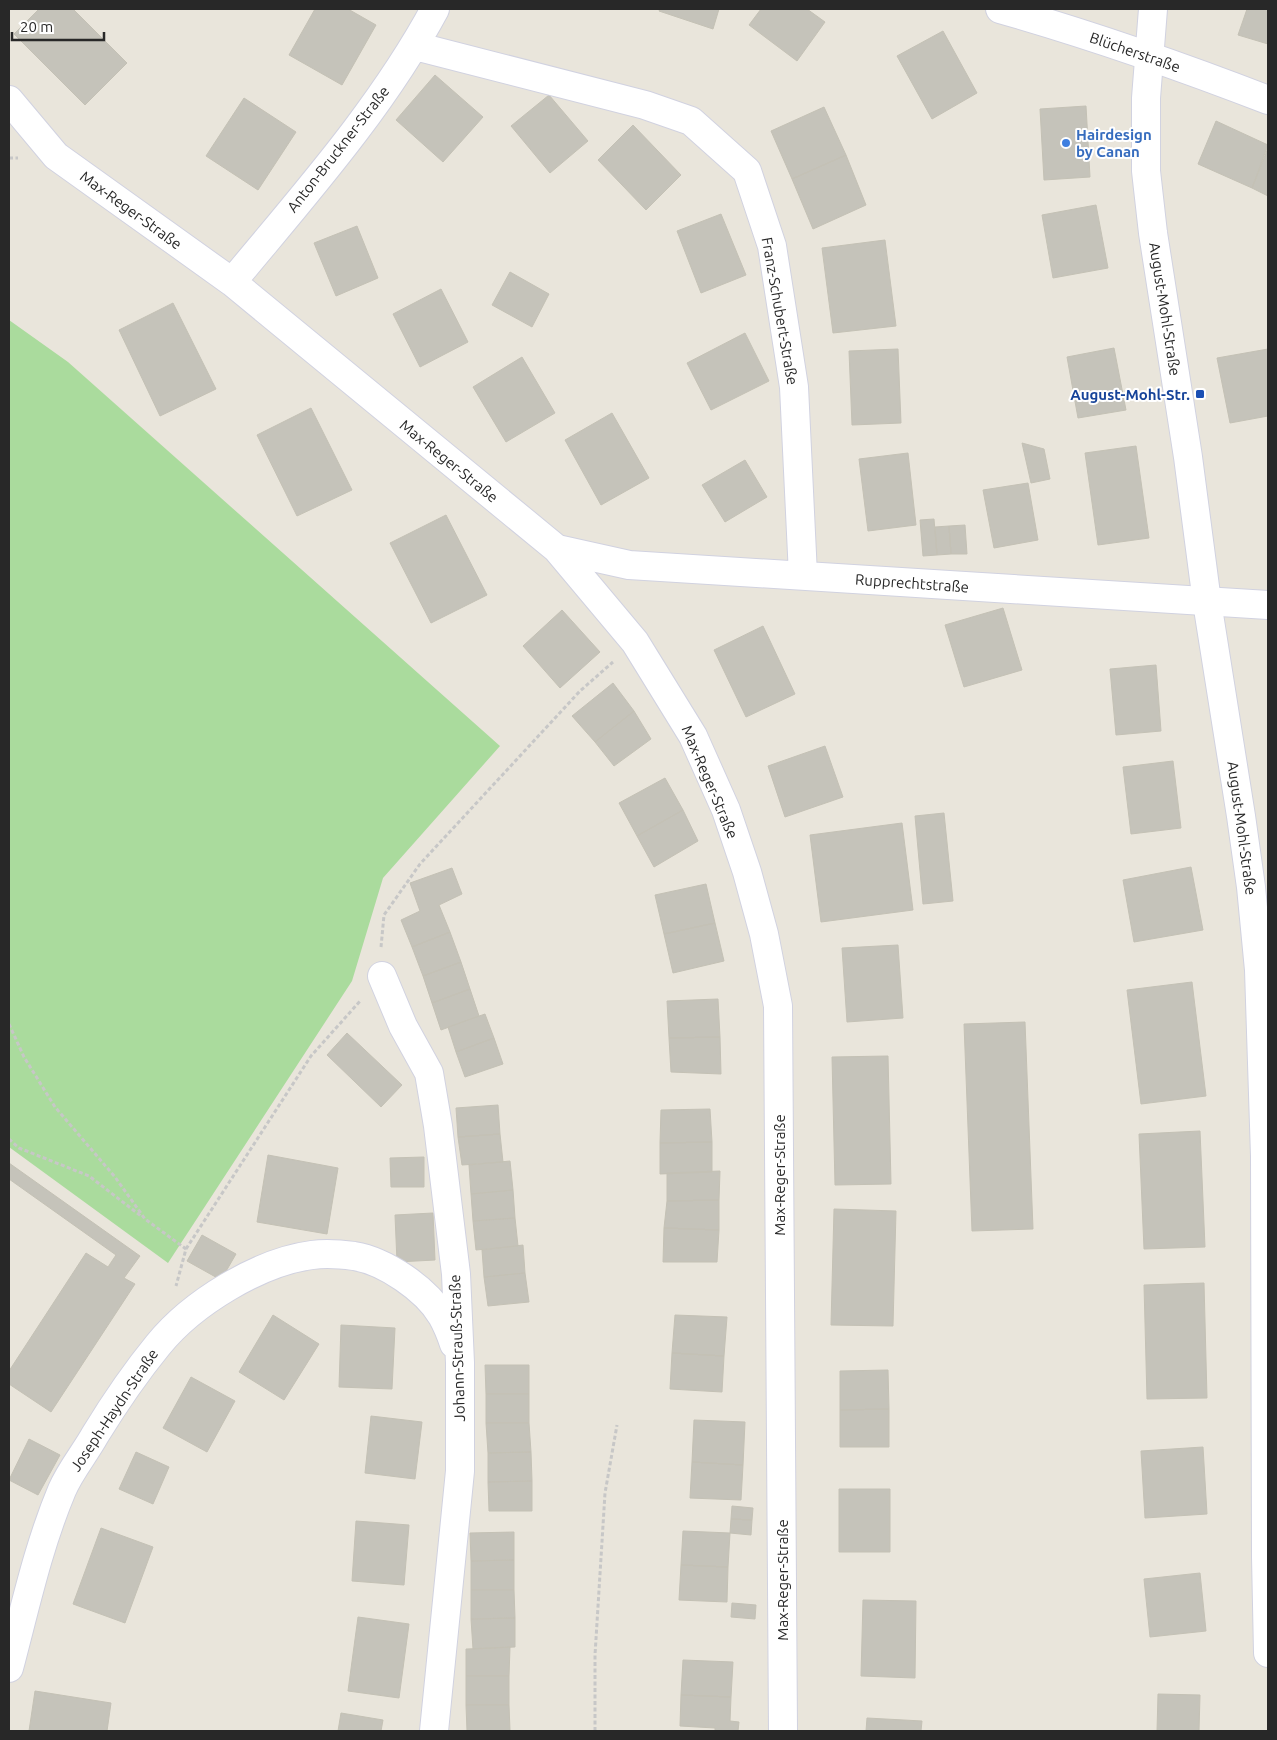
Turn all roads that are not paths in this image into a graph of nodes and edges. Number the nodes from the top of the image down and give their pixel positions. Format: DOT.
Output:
graph roads {
  1 [pos="435,9"];
  2 [pos="1000,9"];
  3 [pos="1153,9"];
  4 [pos="415,46"];
  5 [pos="1148,55"];
  6 [pos="9,100"];
  7 [pos="1268,100"];
  8 [pos="232,282"];
  9 [pos="557,549"];
  10 [pos="803,575"];
  11 [pos="1208,602"];
  12 [pos="1268,605"];
  13 [pos="382,976"];
  14 [pos="460,1363"];
  15 [pos="1267,1557"];
  16 [pos="1268,1653"];
  17 [pos="9,1668"];
  18 [pos="434,1731"];
  19 [pos="783,1731"];
  1 -- 4 [label="street, Anton-Bruckner-Straße"];
  2 -- 5 [label="street, Blücherstraße"];
  3 -- 5 [label="street, August-Mohl-Straße"];
  4 -- 8 [label="street, Anton-Bruckner-Straße"];
  4 -- 10 [label="street, Franz-Schubert-Straße"];
  5 -- 7 [label="street, Blücherstraße"];
  5 -- 11 [label="street, August-Mohl-Straße"];
  6 -- 8 [label="street, Max-Reger-Straße"];
  8 -- 9 [label="street, Max-Reger-Straße"];
  9 -- 10 [label="street, Rupprechtstraße"];
  9 -- 19 [label="street, Max-Reger-Straße"];
  10 -- 11 [label="street, Rupprechtstraße"];
  11 -- 12 [label="street, Rupprechtstraße"];
  11 -- 15 [label="street, August-Mohl-Straße"];
  13 -- 14 [label="street, Johann-Strauß-Straße"];
  14 -- 17 [label="street, Joseph-Haydn-Straße"];
  14 -- 18 [label="street, Johann-Strauß-Straße"];
  15 -- 16 [label="street, August-Mohl-Straße"];
}
